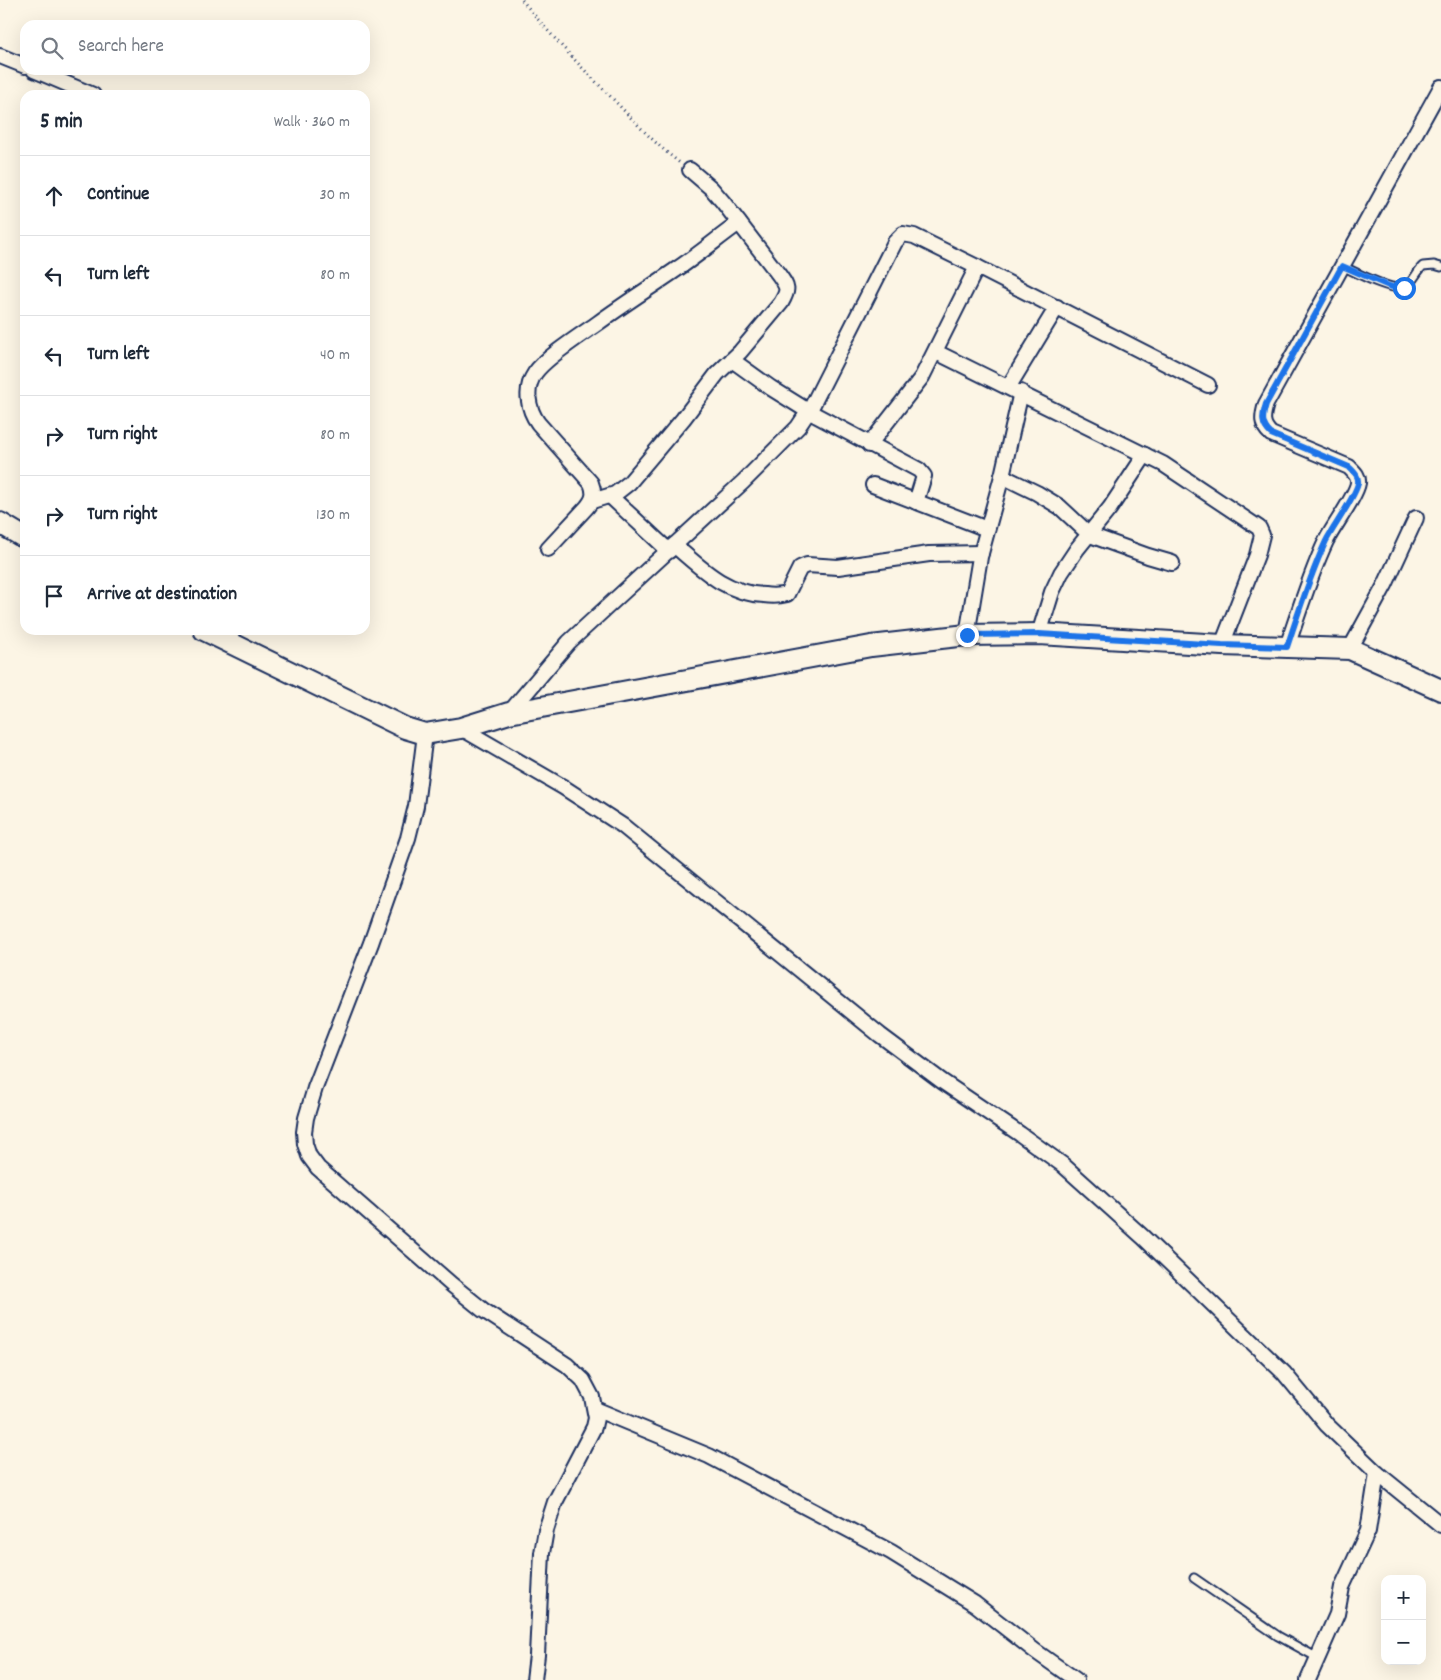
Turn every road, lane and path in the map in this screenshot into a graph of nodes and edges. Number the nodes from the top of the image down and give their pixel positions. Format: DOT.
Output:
graph roads {
  1 [pos="522,0"];
  2 [pos="0,56"];
  3 [pos="20,64"];
  4 [pos="46,75"];
  5 [pos="1441,87"];
  6 [pos="81,90"];
  7 [pos="690,170"];
  8 [pos="739,223"];
  9 [pos="1342,266"];
  10 [pos="977,267"];
  11 [pos="1441,267"];
  12 [pos="1057,307"];
  13 [pos="936,352"];
  14 [pos="732,360"];
  15 [pos="1208,384"];
  16 [pos="1015,389"];
  17 [pos="808,412"];
  18 [pos="869,445"];
  19 [pos="1145,455"];
  20 [pos="1002,476"];
  21 [pos="873,484"];
  22 [pos="610,496"];
  23 [pos="592,501"];
  24 [pos="916,502"];
  25 [pos="1416,518"];
  26 [pos="0,523"];
  27 [pos="987,529"];
  28 [pos="20,535"];
  29 [pos="1090,535"];
  30 [pos="671,548"];
  31 [pos="548,549"];
  32 [pos="981,554"];
  33 [pos="1172,563"];
  34 [pos="1039,634"];
  35 [pos="214,635"];
  36 [pos="967,635"];
  37 [pos="1222,645"];
  38 [pos="1287,647"];
  39 [pos="1350,648"];
  40 [pos="1441,690"];
  41 [pos="509,713"];
  42 [pos="461,728"];
  43 [pos="425,734"];
  44 [pos="595,1408"];
  45 [pos="1377,1472"];
  46 [pos="1441,1525"];
  47 [pos="1194,1578"];
  48 [pos="1318,1658"];
  49 [pos="534,1680"];
  50 [pos="1076,1680"];
  51 [pos="1308,1680"];
  1 -- 7 [label="path"];
  2 -- 3 [label="street"];
  4 -- 6 [label="street"];
  5 -- 9 [label="street"];
  7 -- 8 [label="street"];
  8 -- 14 [label="street"];
  8 -- 23 [label="street"];
  9 -- 11 [label="lane"];
  9 -- 38 [label="street"];
  10 -- 12 [label="street"];
  10 -- 13 [label="street"];
  10 -- 17 [label="street"];
  12 -- 15 [label="street"];
  12 -- 16 [label="street"];
  13 -- 16 [label="street"];
  13 -- 18 [label="street"];
  14 -- 17 [label="street"];
  14 -- 22 [label="street"];
  16 -- 19 [label="street"];
  16 -- 20 [label="street"];
  17 -- 18 [label="street"];
  17 -- 30 [label="street"];
  18 -- 24 [label="street"];
  19 -- 29 [label="street"];
  19 -- 37 [label="street"];
  20 -- 27 [label="street"];
  20 -- 29 [label="street"];
  21 -- 24 [label="street"];
  22 -- 23 [label="street"];
  22 -- 30 [label="street"];
  23 -- 31 [label="street"];
  24 -- 27 [label="street"];
  25 -- 39 [label="street"];
  26 -- 28 [label="street"];
  27 -- 32 [label="street"];
  29 -- 33 [label="street"];
  29 -- 34 [label="street"];
  30 -- 32 [label="street"];
  30 -- 41 [label="street"];
  32 -- 36 [label="street"];
  34 -- 36 [label="street"];
  34 -- 37 [label="street"];
  35 -- 43 [label="street"];
  36 -- 41 [label="street"];
  37 -- 38 [label="street"];
  38 -- 39 [label="street"];
  39 -- 40 [label="street"];
  41 -- 42 [label="street"];
  42 -- 43 [label="street"];
  42 -- 45 [label="street"];
  43 -- 44 [label="street"];
  44 -- 49 [label="street"];
  44 -- 50 [label="street"];
  45 -- 46 [label="street"];
  45 -- 48 [label="street"];
  47 -- 48 [label="lane"];
  48 -- 51 [label="street"];
}
